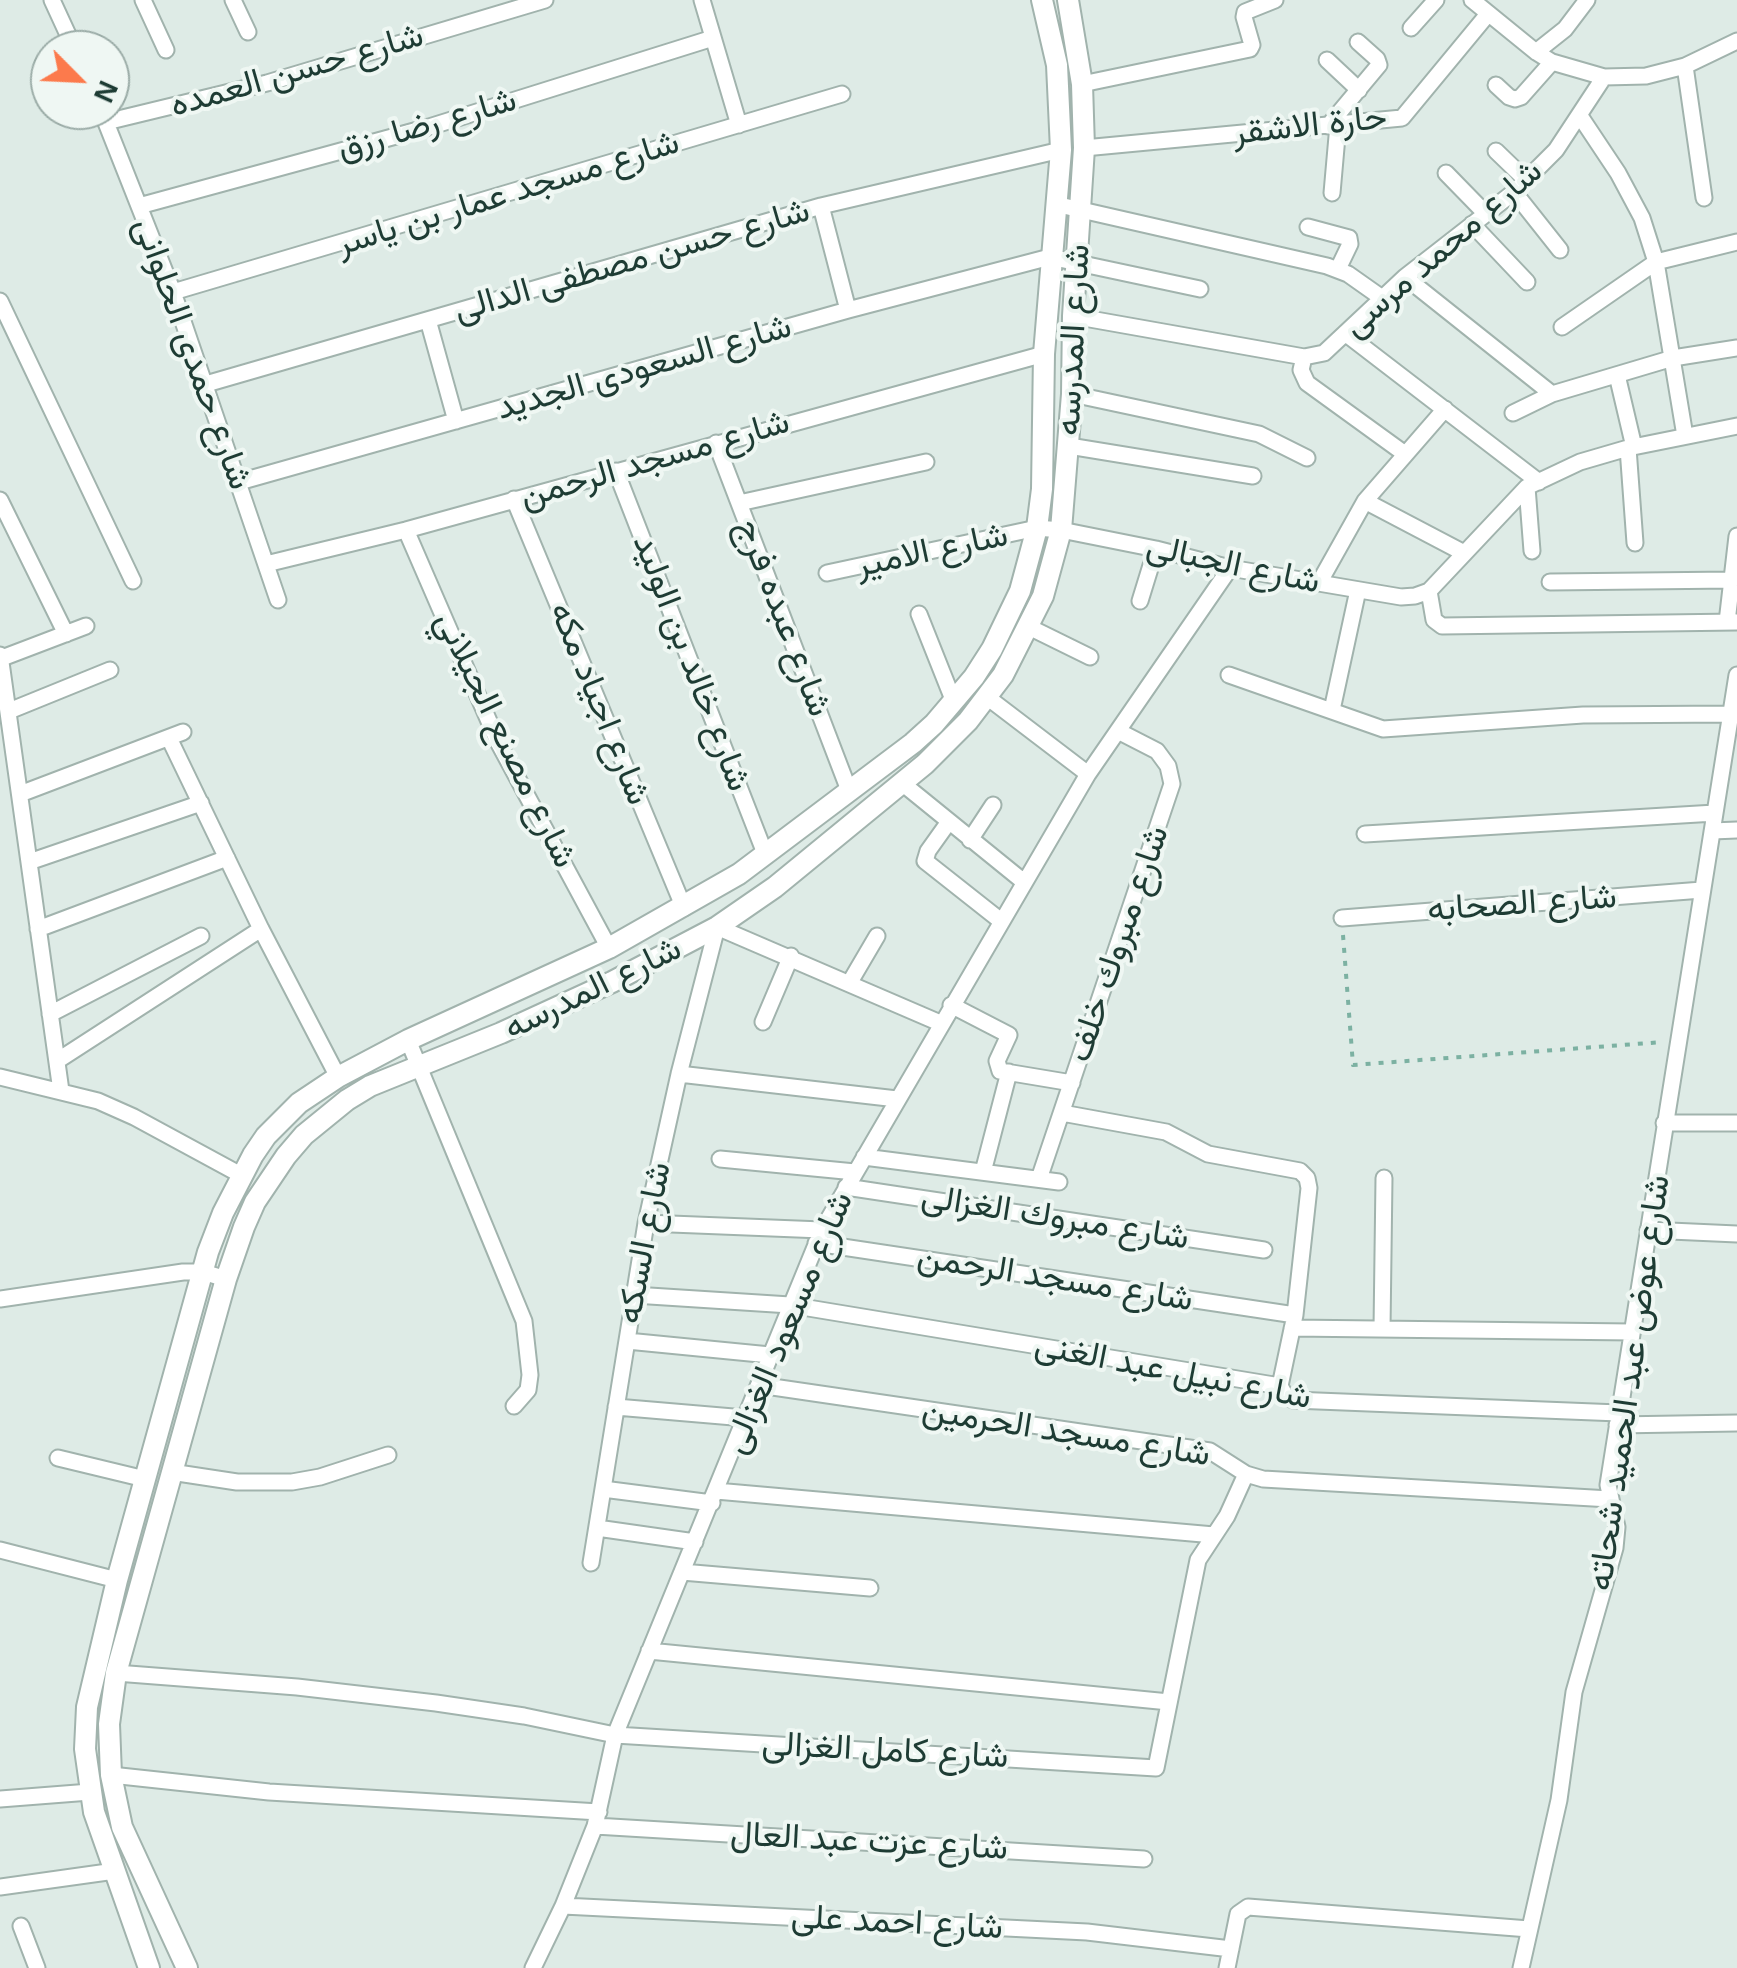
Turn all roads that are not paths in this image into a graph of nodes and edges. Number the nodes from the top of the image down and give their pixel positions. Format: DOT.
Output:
graph roads {
  1 [pos="52,0"];
  2 [pos="142,0"];
  3 [pos="233,0"];
  4 [pos="545,0"];
  5 [pos="702,0"];
  6 [pos="1042,0"];
  7 [pos="1068,0"];
  8 [pos="1236,0"];
  9 [pos="1274,0"];
  10 [pos="1436,0"];
  11 [pos="1472,0"];
  12 [pos="1498,0"];
  13 [pos="1587,0"];
  14 [pos="1487,13"];
  15 [pos="1244,17"];
  16 [pos="1411,28"];
  17 [pos="66,30"];
  18 [pos="248,32"];
  19 [pos="713,38"];
  20 [pos="1737,41"];
  21 [pos="1358,42"];
  22 [pos="166,50"];
  23 [pos="1536,52"];
  24 [pos="1327,60"];
  25 [pos="1552,62"];
  26 [pos="1686,66"];
  27 [pos="1604,76"];
  28 [pos="1082,84"];
  29 [pos="1496,85"];
  30 [pos="1359,90"];
  31 [pos="842,94"];
  32 [pos="130,111"];
  33 [pos="1580,116"];
  34 [pos="739,125"];
  35 [pos="1333,126"];
  36 [pos="109,130"];
  37 [pos="1084,148"];
  38 [pos="1060,150"];
  39 [pos="1496,151"];
  40 [pos="1446,172"];
  41 [pos="1520,186"];
  42 [pos="1332,193"];
  43 [pos="1704,198"];
  44 [pos="1056,204"];
  45 [pos="139,206"];
  46 [pos="820,206"];
  47 [pos="1081,209"];
  48 [pos="1486,214"];
  49 [pos="1472,224"];
  50 [pos="1308,228"];
  51 [pos="1737,242"];
  52 [pos="1560,250"];
  53 [pos="1050,258"];
  54 [pos="1656,262"];
  55 [pos="1077,263"];
  56 [pos="1338,269"];
  57 [pos="1405,276"];
  58 [pos="1528,282"];
  59 [pos="1200,289"];
  60 [pos="173,292"];
  61 [pos="1382,298"];
  62 [pos="0,301"];
  63 [pos="848,310"];
  64 [pos="1073,316"];
  65 [pos="428,320"];
  66 [pos="1562,327"];
  67 [pos="1345,333"];
  68 [pos="1737,348"];
  69 [pos="1044,354"];
  70 [pos="1304,357"];
  71 [pos="1673,358"];
  72 [pos="1617,374"];
  73 [pos="206,384"];
  74 [pos="1072,394"];
  75 [pos="1552,394"];
  76 [pos="1445,409"];
  77 [pos="1513,414"];
  78 [pos="456,420"];
  79 [pos="1737,426"];
  80 [pos="1686,436"];
  81 [pos="716,443"];
  82 [pos="1069,446"];
  83 [pos="1631,447"];
  84 [pos="1405,454"];
  85 [pos="1307,458"];
  86 [pos="926,462"];
  87 [pos="616,471"];
  88 [pos="1253,476"];
  89 [pos="238,482"];
  90 [pos="1533,484"];
  91 [pos="0,500"];
  92 [pos="514,500"];
  93 [pos="1366,501"];
  94 [pos="739,503"];
  95 [pos="1037,528"];
  96 [pos="406,530"];
  97 [pos="1061,530"];
  98 [pos="1737,536"];
  99 [pos="1635,543"];
  100 [pos="1156,548"];
  101 [pos="1532,551"];
  102 [pos="1464,553"];
  103 [pos="266,564"];
  104 [pos="1230,568"];
  105 [pos="827,573"];
  106 [pos="1732,580"];
  107 [pos="134,581"];
  108 [pos="1550,582"];
  109 [pos="1319,583"];
  110 [pos="1358,590"];
  111 [pos="1429,591"];
  112 [pos="278,600"];
  113 [pos="1140,601"];
  114 [pos="919,614"];
  115 [pos="1732,622"];
  116 [pos="86,626"];
  117 [pos="1030,627"];
  118 [pos="66,634"];
  119 [pos="1,656"];
  120 [pos="1090,658"];
  121 [pos="110,670"];
  122 [pos="1230,675"];
  123 [pos="1737,675"];
  124 [pos="988,697"];
  125 [pos="954,702"];
  126 [pos="1332,710"];
  127 [pos="9,711"];
  128 [pos="1731,714"];
  129 [pos="1118,731"];
  130 [pos="1732,731"];
  131 [pos="1088,774"];
  132 [pos="902,784"];
  133 [pos="850,793"];
  134 [pos="20,794"];
  135 [pos="200,803"];
  136 [pos="993,805"];
  137 [pos="1714,813"];
  138 [pos="948,823"];
  139 [pos="1737,830"];
  140 [pos="1712,831"];
  141 [pos="1365,834"];
  142 [pos="970,840"];
  143 [pos="766,856"];
  144 [pos="227,858"];
  145 [pos="29,862"];
  146 [pos="1024,882"];
  147 [pos="1702,890"];
  148 [pos="684,908"];
  149 [pos="1342,918"];
  150 [pos="1000,921"];
  151 [pos="717,927"];
  152 [pos="38,929"];
  153 [pos="261,929"];
  154 [pos="201,936"];
  155 [pos="877,936"];
  156 [pos="609,948"];
  157 [pos="791,956"];
  158 [pos="850,982"];
  159 [pos="951,1005"];
  160 [pos="50,1014"];
  161 [pos="763,1022"];
  162 [pos="940,1023"];
  163 [pos="408,1040"];
  164 [pos="57,1061"];
  165 [pos="418,1066"];
  166 [pos="1009,1072"];
  167 [pos="679,1074"];
  168 [pos="0,1077"];
  169 [pos="338,1077"];
  170 [pos="1072,1082"];
  171 [pos="61,1091"];
  172 [pos="897,1099"];
  173 [pos="1062,1113"];
  174 [pos="1664,1123"];
  175 [pos="1737,1123"];
  176 [pos="864,1157"];
  177 [pos="720,1159"];
  178 [pos="983,1172"];
  179 [pos="242,1175"];
  180 [pos="1384,1178"];
  181 [pos="1039,1179"];
  182 [pos="851,1180"];
  183 [pos="1059,1182"];
  184 [pos="646,1223"];
  185 [pos="1648,1230"];
  186 [pos="1737,1234"];
  187 [pos="819,1236"];
  188 [pos="1264,1250"];
  189 [pos="203,1272"];
  190 [pos="226,1279"];
  191 [pos="634,1295"];
  192 [pos="0,1300"];
  193 [pos="790,1304"];
  194 [pos="1293,1321"];
  195 [pos="1382,1329"];
  196 [pos="1632,1332"];
  197 [pos="627,1341"];
  198 [pos="770,1356"];
  199 [pos="758,1385"];
  200 [pos="1280,1386"];
  201 [pos="514,1406"];
  202 [pos="616,1407"];
  203 [pos="745,1418"];
  204 [pos="1618,1419"];
  205 [pos="1737,1422"];
  206 [pos="388,1454"];
  207 [pos="58,1458"];
  208 [pos="172,1472"];
  209 [pos="1246,1474"];
  210 [pos="145,1479"];
  211 [pos="603,1489"];
  212 [pos="714,1497"];
  213 [pos="1610,1499"];
  214 [pos="597,1528"];
  215 [pos="1214,1534"];
  216 [pos="695,1542"];
  217 [pos="0,1550"];
  218 [pos="591,1563"];
  219 [pos="682,1572"];
  220 [pos="117,1580"];
  221 [pos="870,1588"];
  222 [pos="648,1651"];
  223 [pos="116,1673"];
  224 [pos="1169,1702"];
  225 [pos="615,1735"];
  226 [pos="111,1776"];
  227 [pos="90,1792"];
  228 [pos="0,1799"];
  229 [pos="597,1819"];
  230 [pos="1144,1859"];
  231 [pos="114,1871"];
  232 [pos="0,1887"];
  233 [pos="562,1906"];
  234 [pos="22,1926"];
  235 [pos="1528,1930"];
  236 [pos="1231,1949"];
  237 [pos="37,1968"];
  238 [pos="149,1968"];
  239 [pos="188,1968"];
  240 [pos="533,1968"];
  241 [pos="1227,1968"];
  242 [pos="1521,1968"];
  1 -- 17 [label="street"];
  2 -- 22 [label="street"];
  3 -- 18 [label="street"];
  4 -- 32 [label="street, شارع حسن العمده"];
  5 -- 19 [label="street"];
  6 -- 38 [label="street, شارع المدرسه"];
  7 -- 28 [label="street, شارع المدرسه"];
  8 -- 15 [label="street"];
  9 -- 15 [label="street"];
  10 -- 16 [label="street"];
  11 -- 14 [label="street"];
  12 -- 14 [label="street, حارة الاشقر"];
  13 -- 23 [label="street"];
  14 -- 23 [label="street"];
  14 -- 35 [label="street, حارة الاشقر"];
  15 -- 28 [label="street"];
  19 -- 34 [label="street"];
  19 -- 45 [label="street, شارع رضا رزق"];
  20 -- 26 [label="street"];
  21 -- 30 [label="street"];
  23 -- 25 [label="street"];
  24 -- 30 [label="street"];
  25 -- 27 [label="street"];
  25 -- 29 [label="street"];
  26 -- 27 [label="street"];
  26 -- 43 [label="street"];
  27 -- 33 [label="street, شارع محمد مرسى"];
  28 -- 37 [label="street, شارع المدرسه"];
  30 -- 35 [label="street"];
  31 -- 34 [label="street, شارع مسجد عمار بن ياسر"];
  33 -- 41 [label="street, شارع محمد مرسى"];
  33 -- 54 [label="street"];
  34 -- 60 [label="street, شارع مسجد عمار بن ياسر"];
  35 -- 37 [label="street, حارة الاشقر"];
  35 -- 42 [label="street"];
  36 -- 45 [label="street, شارع حمدى الحلوانى"];
  37 -- 47 [label="street, شارع المدرسه"];
  38 -- 44 [label="street, شارع المدرسه"];
  38 -- 46 [label="street, شارع حسن مصطفى الدالى"];
  39 -- 41 [label="street"];
  40 -- 48 [label="street"];
  41 -- 48 [label="street, شارع محمد مرسى"];
  41 -- 52 [label="street"];
  44 -- 47 [label="street"];
  44 -- 53 [label="street, شارع المدرسه"];
  45 -- 60 [label="street, شارع حمدى الحلوانى"];
  46 -- 63 [label="street"];
  46 -- 65 [label="street, شارع حسن مصطفى الدالى"];
  47 -- 55 [label="street, شارع المدرسه"];
  47 -- 56 [label="street"];
  48 -- 49 [label="street, شارع محمد مرسى"];
  49 -- 57 [label="street, شارع محمد مرسى"];
  49 -- 58 [label="street"];
  50 -- 56 [label="street"];
  51 -- 54 [label="street"];
  53 -- 55 [label="street"];
  53 -- 63 [label="street, شارع السعودى الجديد"];
  53 -- 69 [label="street, شارع المدرسه"];
  54 -- 66 [label="street"];
  54 -- 71 [label="street"];
  55 -- 59 [label="street"];
  55 -- 64 [label="street, شارع المدرسه"];
  56 -- 61 [label="street"];
  57 -- 61 [label="street, شارع محمد مرسى"];
  57 -- 75 [label="street"];
  60 -- 73 [label="street, شارع حمدى الحلوانى"];
  61 -- 67 [label="street, شارع محمد مرسى"];
  62 -- 107 [label="street"];
  63 -- 78 [label="street, شارع السعودى الجديد"];
  64 -- 70 [label="street"];
  64 -- 74 [label="street, شارع المدرسه"];
  65 -- 73 [label="street, شارع حسن مصطفى الدالى"];
  65 -- 78 [label="street"];
  67 -- 70 [label="street, شارع محمد مرسى"];
  67 -- 76 [label="street"];
  68 -- 71 [label="street"];
  69 -- 81 [label="street, شارع مسجد الرحمن"];
  69 -- 95 [label="street, شارع المدرسه"];
  70 -- 84 [label="street"];
  71 -- 72 [label="street"];
  71 -- 80 [label="street"];
  72 -- 75 [label="street"];
  72 -- 83 [label="street"];
  73 -- 89 [label="street, شارع حمدى الحلوانى"];
  74 -- 82 [label="street, شارع المدرسه"];
  74 -- 85 [label="street"];
  75 -- 77 [label="street"];
  76 -- 84 [label="street"];
  76 -- 90 [label="street"];
  78 -- 89 [label="street, شارع السعودى الجديد"];
  79 -- 80 [label="street"];
  80 -- 83 [label="street"];
  81 -- 87 [label="street, شارع مسجد الرحمن"];
  81 -- 94 [label="street, شارع عبده فرج"];
  82 -- 88 [label="street"];
  82 -- 97 [label="street, شارع المدرسه"];
  83 -- 90 [label="street"];
  83 -- 99 [label="street"];
  84 -- 93 [label="street"];
  86 -- 94 [label="street"];
  87 -- 92 [label="street, شارع مسجد الرحمن"];
  87 -- 143 [label="street, شارع خالد بن الوليد"];
  89 -- 103 [label="street, شارع حمدى الحلوانى"];
  90 -- 101 [label="street"];
  90 -- 102 [label="street"];
  91 -- 118 [label="street"];
  92 -- 96 [label="street, شارع مسجد الرحمن"];
  92 -- 148 [label="street, شارع اجياد مكه"];
  93 -- 102 [label="street"];
  93 -- 109 [label="street"];
  94 -- 133 [label="street, شارع عبده فرج"];
  95 -- 97 [label="street, شارع الجبالى"];
  95 -- 105 [label="street, شارع الامير"];
  95 -- 125 [label="street, شارع المدرسه"];
  96 -- 103 [label="street, شارع مسجد الرحمن"];
  96 -- 156 [label="street, شارع مصنع الجيلاني"];
  97 -- 100 [label="street, شارع الجبالى"];
  97 -- 117 [label="street, شارع المدرسه"];
  98 -- 106 [label="street"];
  100 -- 104 [label="street, شارع الجبالى"];
  100 -- 113 [label="street"];
  102 -- 111 [label="street"];
  103 -- 112 [label="street, شارع حمدى الحلوانى"];
  104 -- 109 [label="street, شارع الجبالى"];
  104 -- 129 [label="street, شارع مسعود الغزالى"];
  106 -- 108 [label="street"];
  106 -- 115 [label="street"];
  109 -- 110 [label="street, شارع الجبالى"];
  110 -- 111 [label="street, شارع الجبالى"];
  110 -- 126 [label="street"];
  111 -- 115 [label="street"];
  114 -- 125 [label="street"];
  116 -- 118 [label="street"];
  117 -- 120 [label="street"];
  117 -- 124 [label="street, شارع المدرسه"];
  118 -- 119 [label="street"];
  119 -- 127 [label="street"];
  121 -- 127 [label="street"];
  122 -- 126 [label="street"];
  123 -- 128 [label="street, شارع عوض عبد الحميد شحاته"];
  124 -- 131 [label="street"];
  124 -- 132 [label="street, شارع المدرسه"];
  125 -- 133 [label="street, شارع المدرسه"];
  126 -- 128 [label="street"];
  127 -- 134 [label="street"];
  128 -- 130 [label="street, شارع عوض عبد الحميد شحاته"];
  129 -- 131 [label="street, شارع مسعود الغزالى"];
  129 -- 170 [label="street, شارع مبروك خلف"];
  130 -- 137 [label="street, شارع عوض عبد الحميد شحاته"];
  131 -- 146 [label="street, شارع مسعود الغزالى"];
  132 -- 138 [label="street"];
  132 -- 151 [label="street, شارع المدرسه"];
  133 -- 143 [label="street, شارع المدرسه"];
  134 -- 135 [label="street"];
  134 -- 145 [label="street"];
  135 -- 144 [label="street"];
  135 -- 145 [label="street"];
  136 -- 142 [label="street"];
  137 -- 140 [label="street, شارع عوض عبد الحميد شحاته"];
  137 -- 141 [label="street"];
  138 -- 142 [label="street"];
  138 -- 150 [label="street"];
  139 -- 140 [label="street"];
  140 -- 147 [label="street, شارع عوض عبد الحميد شحاته"];
  142 -- 146 [label="street"];
  143 -- 148 [label="street, شارع المدرسه"];
  144 -- 152 [label="street"];
  144 -- 153 [label="street"];
  145 -- 152 [label="street"];
  146 -- 150 [label="street, شارع مسعود الغزالى"];
  147 -- 149 [label="street, شارع الصحابه"];
  147 -- 174 [label="street, شارع عوض عبد الحميد شحاته"];
  148 -- 156 [label="street, شارع المدرسه"];
  150 -- 159 [label="street, شارع مسعود الغزالى"];
  151 -- 157 [label="street"];
  151 -- 165 [label="street, شارع المدرسه"];
  151 -- 167 [label="street, شارع السكه"];
  152 -- 160 [label="street"];
  153 -- 164 [label="street"];
  153 -- 169 [label="street"];
  154 -- 160 [label="street"];
  155 -- 158 [label="street"];
  156 -- 163 [label="street, شارع المدرسه"];
  157 -- 158 [label="street"];
  157 -- 161 [label="street"];
  158 -- 162 [label="street"];
  159 -- 162 [label="street, شارع مسعود الغزالى"];
  159 -- 166 [label="street"];
  160 -- 164 [label="street"];
  162 -- 172 [label="street, شارع مسعود الغزالى"];
  163 -- 165 [label="street"];
  163 -- 169 [label="street, شارع المدرسه"];
  164 -- 171 [label="street"];
  165 -- 190 [label="street, شارع المدرسه"];
  165 -- 201 [label="street"];
  166 -- 170 [label="street"];
  166 -- 178 [label="street"];
  167 -- 172 [label="street"];
  167 -- 184 [label="street, شارع السكه"];
  168 -- 171 [label="street"];
  169 -- 179 [label="street, شارع المدرسه"];
  170 -- 173 [label="street, شارع مبروك خلف"];
  171 -- 179 [label="street"];
  172 -- 176 [label="street, شارع مسعود الغزالى"];
  173 -- 181 [label="street, شارع مبروك خلف"];
  173 -- 194 [label="street"];
  174 -- 175 [label="street"];
  174 -- 185 [label="street, شارع عوض عبد الحميد شحاته"];
  176 -- 178 [label="street"];
  176 -- 182 [label="street, شارع مسعود الغزالى"];
  177 -- 182 [label="street, شارع مبروك الغزالى"];
  178 -- 181 [label="street"];
  179 -- 189 [label="street, شارع المدرسه"];
  180 -- 195 [label="street"];
  181 -- 183 [label="street"];
  182 -- 187 [label="street, شارع مسعود الغزالى"];
  182 -- 188 [label="street, شارع مبروك الغزالى"];
  184 -- 187 [label="street, شارع مسجد الرحمن"];
  184 -- 191 [label="street, شارع السكه"];
  185 -- 186 [label="street"];
  185 -- 196 [label="street, شارع عوض عبد الحميد شحاته"];
  187 -- 193 [label="street, شارع مسعود الغزالى"];
  187 -- 194 [label="street, شارع مسجد الرحمن"];
  189 -- 190 [label="street"];
  189 -- 192 [label="street"];
  189 -- 210 [label="street, شارع المدرسه"];
  190 -- 208 [label="street, شارع المدرسه"];
  191 -- 193 [label="street, شارع نبيل عبد الغنى"];
  191 -- 197 [label="street, شارع السكه"];
  193 -- 198 [label="street, شارع مسعود الغزالى"];
  193 -- 200 [label="street, شارع نبيل عبد الغنى"];
  194 -- 195 [label="street, شارع مسجد الرحمن"];
  194 -- 200 [label="street"];
  195 -- 196 [label="street, شارع مسجد الرحمن"];
  196 -- 204 [label="street, شارع عوض عبد الحميد شحاته"];
  197 -- 198 [label="street"];
  197 -- 202 [label="street, شارع السكه"];
  198 -- 199 [label="street, شارع مسعود الغزالى"];
  199 -- 203 [label="street, شارع مسعود الغزالى"];
  199 -- 209 [label="street, شارع مسجد الحرمين"];
  200 -- 204 [label="street, شارع نبيل عبد الغنى"];
  202 -- 203 [label="street"];
  202 -- 211 [label="street, شارع السكه"];
  203 -- 212 [label="street, شارع مسعود الغزالى"];
  204 -- 205 [label="street, شارع نبيل عبد الغنى"];
  204 -- 213 [label="street, شارع عوض عبد الحميد شحاته"];
  206 -- 208 [label="street"];
  207 -- 210 [label="street"];
  208 -- 223 [label="street, شارع المدرسه"];
  209 -- 213 [label="street, شارع مسجد الحرمين"];
  209 -- 215 [label="street"];
  210 -- 220 [label="street, شارع المدرسه"];
  211 -- 212 [label="street"];
  211 -- 214 [label="street, شارع السكه"];
  212 -- 215 [label="street"];
  212 -- 216 [label="street, شارع مسعود الغزالى"];
  213 -- 235 [label="street, شارع عوض عبد الحميد شحاته"];
  214 -- 216 [label="street"];
  214 -- 218 [label="street, شارع السكه"];
  215 -- 224 [label="street"];
  216 -- 219 [label="street, شارع مسعود الغزالى"];
  217 -- 220 [label="street"];
  219 -- 221 [label="street"];
  219 -- 222 [label="street, شارع مسعود الغزالى"];
  220 -- 227 [label="street, شارع المدرسه"];
  222 -- 224 [label="street"];
  222 -- 225 [label="street, شارع مسعود الغزالى"];
  223 -- 225 [label="street, شارع كامل الغزالى"];
  223 -- 226 [label="street, شارع المدرسه"];
  224 -- 225 [label="street, شارع كامل الغزالى"];
  225 -- 229 [label="street, شارع مسعود الغزالى"];
  226 -- 229 [label="street, شارع عزت عبد العال"];
  226 -- 239 [label="street, شارع المدرسه"];
  227 -- 228 [label="street"];
  227 -- 231 [label="street, شارع المدرسه"];
  229 -- 230 [label="street, شارع عزت عبد العال"];
  229 -- 233 [label="street, شارع مسعود الغزالى"];
  231 -- 232 [label="street"];
  231 -- 238 [label="street, شارع المدرسه"];
  233 -- 236 [label="street, شارع احمد على"];
  233 -- 240 [label="street, شارع مسعود الغزالى"];
  234 -- 237 [label="street"];
  235 -- 236 [label="street"];
  235 -- 242 [label="street, شارع عوض عبد الحميد شحاته"];
  236 -- 241 [label="street"];
}
